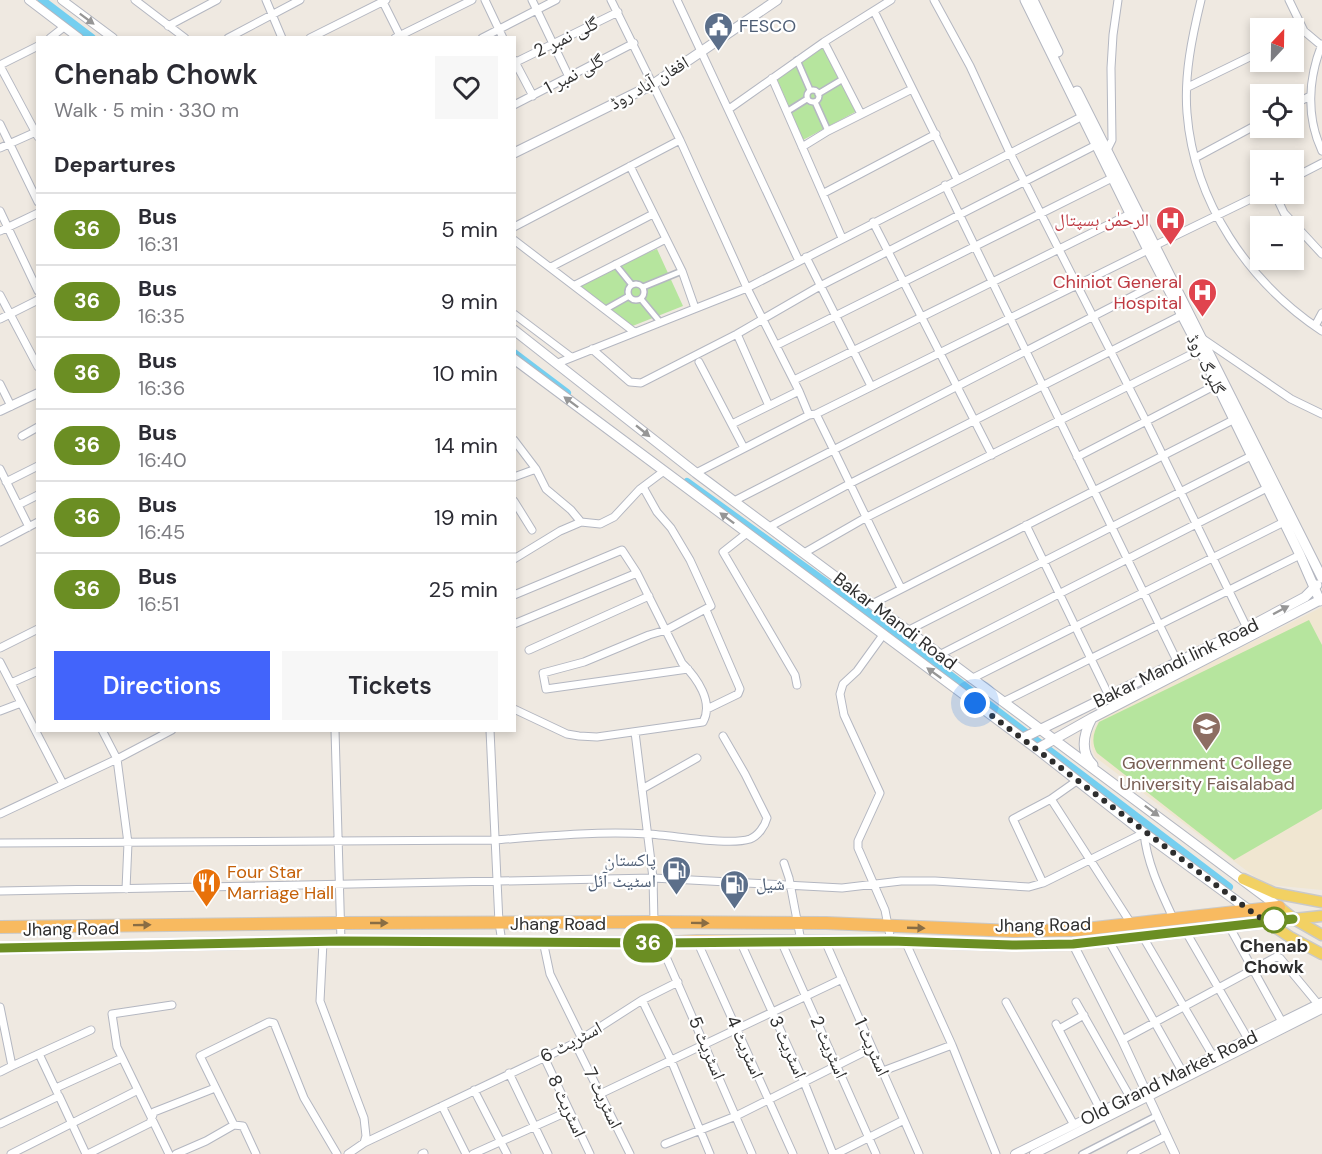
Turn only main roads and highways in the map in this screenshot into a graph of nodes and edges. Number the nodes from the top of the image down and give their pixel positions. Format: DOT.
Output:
graph roads {
  1 [pos="777,0"];
  2 [pos="1025,0"];
  3 [pos="1033,0"];
  4 [pos="516,152"];
  5 [pos="1106,154"];
  6 [pos="1152,248"];
  7 [pos="516,332"];
  8 [pos="516,360"];
  9 [pos="791,544"];
  10 [pos="781,558"];
  11 [pos="1322,578"];
  12 [pos="1315,588"];
  13 [pos="1321,600"];
  14 [pos="1092,718"];
  15 [pos="1040,729"];
  16 [pos="1023,738"];
  17 [pos="1054,739"];
  18 [pos="1037,749"];
  19 [pos="1099,772"];
  20 [pos="1243,879"];
  21 [pos="1322,902"];
  22 [pos="1279,907"];
  23 [pos="1249,910"];
  24 [pos="1322,916"];
  25 [pos="1293,919"];
  26 [pos="1265,921"];
  27 [pos="0,927"];
  28 [pos="1322,935"];
  29 [pos="0,948"];
  30 [pos="1322,954"];
  1 -- 4 [label="main road, افغان آباد روڈ"];
  2 -- 5 [label="main road, گلبرگ روڈ"];
  3 -- 5 [label="main road, گلبرگ روڈ"];
  5 -- 6 [label="main road, گلبرگ روڈ"];
  5 -- 6 [label="main road, گلبرگ روڈ"];
  6 -- 11 [label="main road, گلبرگ روڈ"];
  6 -- 12 [label="main road, گلبرگ روڈ"];
  7 -- 9 [label="main road, Bakar Mandi Road, one-way"];
  10 -- 8 [label="main road, Bakar Mandi Road, one-way"];
  9 -- 10 [label="main road"];
  9 -- 15 [label="main road, Bakar Mandi Road"];
  16 -- 10 [label="main road, Bakar Mandi Road, one-way"];
  11 -- 12 [label="main road, Bakar Mandi link Road"];
  12 -- 13 [label="main road, گلبرگ روڈ"];
  15 -- 12 [label="main road, Bakar Mandi link Road, one-way"];
  13 -- 14 [label="main road, Bakar Mandi link Road"];
  14 -- 17 [label="main road, Bakar Mandi link Road"];
  14 -- 19 [label="main road"];
  15 -- 16 [label="main road, Bakar Mandi link Road"];
  15 -- 17 [label="main road, Bakar Mandi Road"];
  16 -- 18 [label="main road, Bakar Mandi Road"];
  17 -- 18 [label="main road, Bakar Mandi link Road"];
  17 -- 19 [label="main road, Bakar Mandi Road"];
  18 -- 23 [label="main road, Bakar Mandi Road"];
  19 -- 20 [label="main road, Bakar Mandi Road, one-way"];
  20 -- 21 [label="main road"];
  20 -- 22 [label="main road, Bakar Mandi Road"];
  21 -- 22 [label="main road"];
  22 -- 23 [label="highway, Jhang Road"];
  22 -- 25 [label="main road"];
  23 -- 26 [label="main road"];
  27 -- 23 [label="highway, Jhang Road, one-way"];
  24 -- 25 [label="main road"];
  25 -- 26 [label="highway, Jhang Road"];
  25 -- 28 [label="main road"];
  26 -- 29 [label="highway, Jhang Road"];
  26 -- 30 [label="main road"];
}
